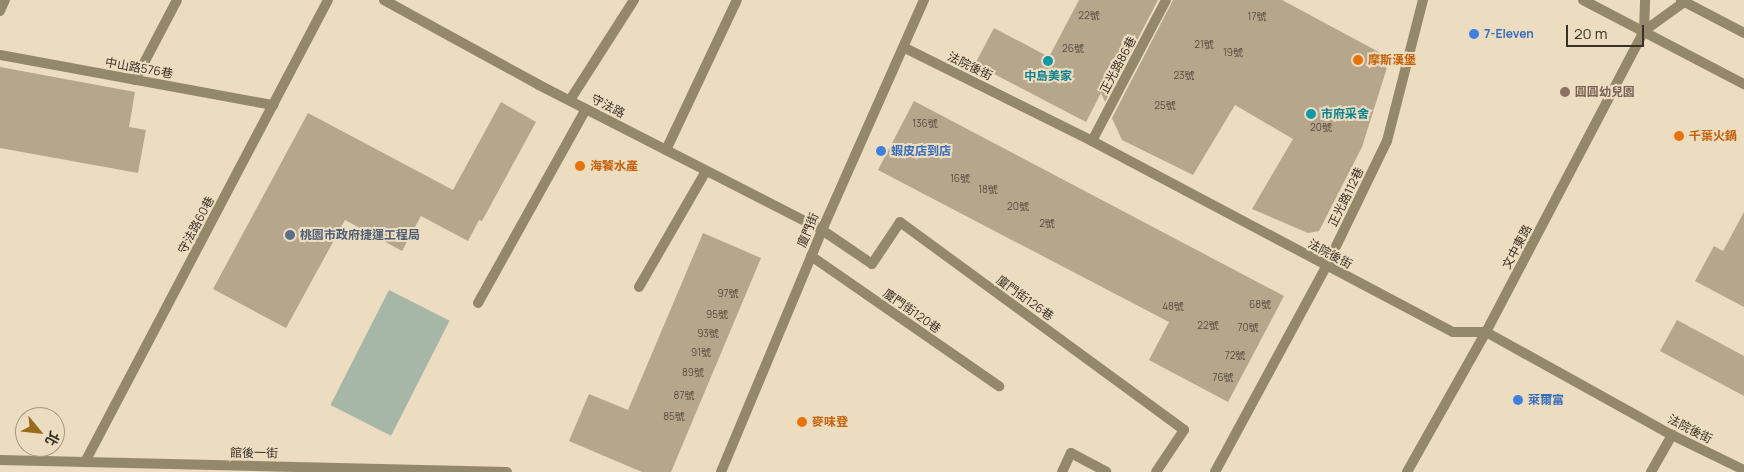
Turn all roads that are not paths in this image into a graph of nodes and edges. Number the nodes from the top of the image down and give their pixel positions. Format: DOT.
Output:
graph roads {
  1 [pos="5,0"];
  2 [pos="177,0"];
  3 [pos="328,0"];
  4 [pos="384,0"];
  5 [pos="634,0"];
  6 [pos="738,0"];
  7 [pos="924,0"];
  8 [pos="1166,0"];
  9 [pos="1423,0"];
  10 [pos="1583,0"];
  11 [pos="1645,0"];
  12 [pos="1685,1"];
  13 [pos="0,10"];
  14 [pos="1644,31"];
  15 [pos="1744,33"];
  16 [pos="905,48"];
  17 [pos="0,55"];
  18 [pos="135,80"];
  19 [pos="1744,84"];
  20 [pos="570,100"];
  21 [pos="273,105"];
  22 [pos="586,109"];
  23 [pos="1092,141"];
  24 [pos="666,150"];
  25 [pos="706,171"];
  26 [pos="822,230"];
  27 [pos="811,256"];
  28 [pos="1326,267"];
  29 [pos="639,287"];
  30 [pos="478,302"];
  31 [pos="1486,332"];
  32 [pos="999,386"];
  33 [pos="1672,435"];
  34 [pos="0,460"];
  35 [pos="85,462"];
  36 [pos="215,468"];
  37 [pos="1744,470"];
  38 [pos="507,472"];
  39 [pos="721,472"];
  40 [pos="1062,472"];
  41 [pos="1106,472"];
  42 [pos="1156,472"];
  43 [pos="1215,472"];
  44 [pos="1407,472"];
  45 [pos="1651,472"];
  1 -- 13 [label="street"];
  2 -- 18 [label="street"];
  3 -- 21 [label="street, 守法路60巷"];
  4 -- 20 [label="street, 守法路"];
  5 -- 20 [label="street"];
  6 -- 24 [label="street"];
  7 -- 16 [label="street, 廈門街"];
  8 -- 23 [label="street, 正光路86巷"];
  9 -- 28 [label="street, 正光路112巷"];
  10 -- 14 [label="street"];
  11 -- 14 [label="street"];
  12 -- 14 [label="street"];
  12 -- 15 [label="street"];
  14 -- 19 [label="street"];
  14 -- 31 [label="street, 文中東路"];
  16 -- 23 [label="street, 法院後街"];
  16 -- 26 [label="street, 廈門街"];
  17 -- 18 [label="street, 中山路576巷"];
  18 -- 21 [label="street, 中山路576巷"];
  20 -- 22 [label="street, 守法路"];
  21 -- 35 [label="street, 守法路60巷"];
  22 -- 24 [label="street, 守法路"];
  22 -- 30 [label="street"];
  23 -- 28 [label="street, 法院後街"];
  24 -- 25 [label="street, 守法路"];
  25 -- 26 [label="street, 守法路"];
  25 -- 29 [label="street"];
  26 -- 27 [label="street, 廈門街"];
  26 -- 42 [label="street, 廈門街126巷"];
  27 -- 32 [label="street, 廈門街120巷"];
  27 -- 39 [label="street, 廈門街"];
  28 -- 31 [label="street, 法院後街"];
  28 -- 43 [label="street, 正光路112巷"];
  31 -- 33 [label="street, 法院後街"];
  31 -- 44 [label="street, 文中東路"];
  33 -- 37 [label="street, 法院後街"];
  33 -- 45 [label="street"];
  34 -- 35 [label="street, 館後一街"];
  35 -- 36 [label="street, 館後一街"];
  36 -- 38 [label="street, 館後一街"];
  40 -- 41 [label="street"];
}
